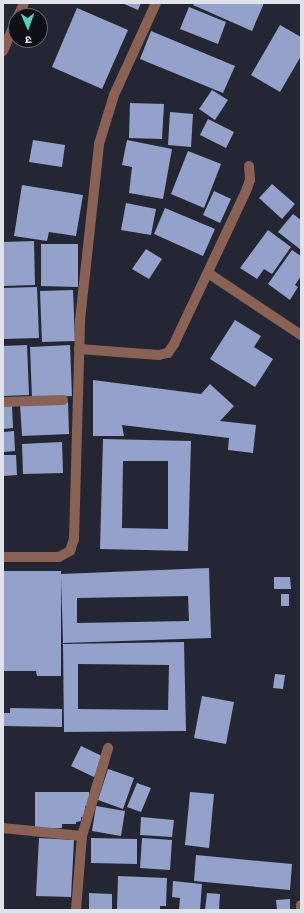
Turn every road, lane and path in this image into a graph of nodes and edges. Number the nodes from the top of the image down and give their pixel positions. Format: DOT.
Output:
graph roads {
  1 [pos="156,3"];
  2 [pos="8,39"];
  3 [pos="3,51"];
  4 [pos="249,166"];
  5 [pos="208,273"];
  6 [pos="301,335"];
  7 [pos="79,349"];
  8 [pos="63,400"];
  9 [pos="3,402"];
  10 [pos="3,557"];
  11 [pos="108,748"];
  12 [pos="3,828"];
  13 [pos="82,836"];
  14 [pos="301,905"];
  15 [pos="76,910"];
  16 [pos="301,910"];
  1 -- 7 [label="street"];
  2 -- 3 [label="street"];
  4 -- 5 [label="street"];
  5 -- 6 [label="street"];
  5 -- 7 [label="street"];
  7 -- 10 [label="street"];
  8 -- 9 [label="street"];
  11 -- 13 [label="street"];
  12 -- 13 [label="street"];
  13 -- 15 [label="street"];
  14 -- 16 [label="street"];
}
